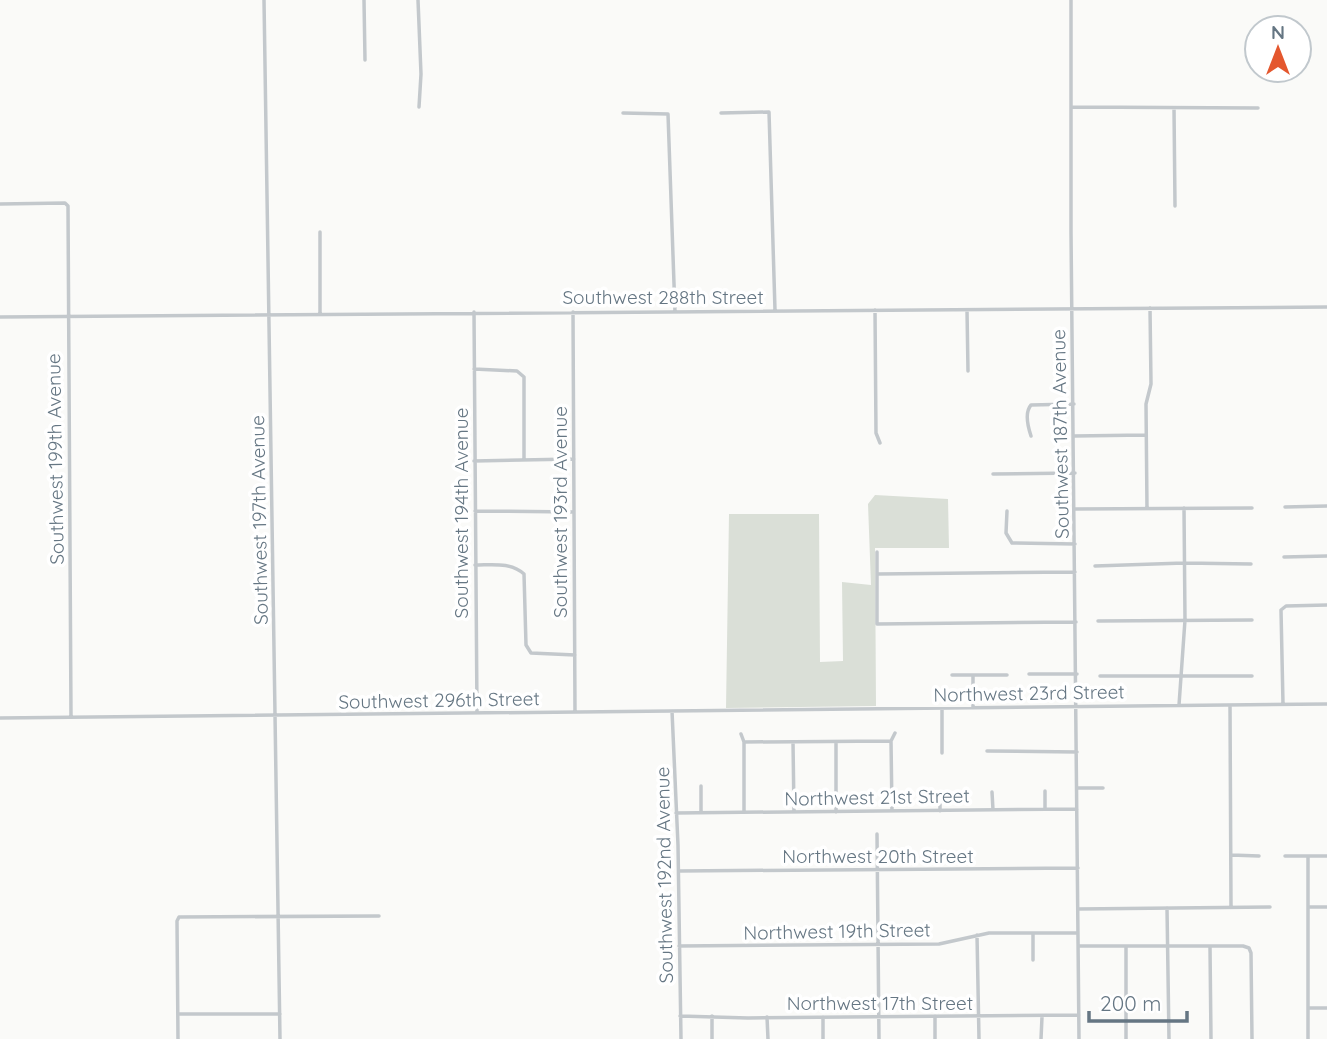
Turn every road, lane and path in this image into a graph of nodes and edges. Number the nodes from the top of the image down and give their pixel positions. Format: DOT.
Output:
graph roads {
  1 [pos="264,0"];
  2 [pos="364,0"];
  3 [pos="418,0"];
  4 [pos="1071,0"];
  5 [pos="365,60"];
  6 [pos="419,107"];
  7 [pos="1072,107"];
  8 [pos="1174,108"];
  9 [pos="1258,108"];
  10 [pos="623,113"];
  11 [pos="722,113"];
  12 [pos="0,204"];
  13 [pos="1175,206"];
  14 [pos="320,232"];
  15 [pos="1327,307"];
  16 [pos="1150,308"];
  17 [pos="1073,309"];
  18 [pos="876,310"];
  19 [pos="967,310"];
  20 [pos="775,311"];
  21 [pos="474,312"];
  22 [pos="573,312"];
  23 [pos="675,312"];
  24 [pos="270,313"];
  25 [pos="320,313"];
  26 [pos="67,316"];
  27 [pos="0,317"];
  28 [pos="474,369"];
  29 [pos="968,372"];
  30 [pos="1074,404"];
  31 [pos="1146,435"];
  32 [pos="1031,436"];
  33 [pos="1074,436"];
  34 [pos="880,443"];
  35 [pos="574,459"];
  36 [pos="524,460"];
  37 [pos="474,461"];
  38 [pos="1074,473"];
  39 [pos="993,474"];
  40 [pos="1327,506"];
  41 [pos="1285,507"];
  42 [pos="1184,508"];
  43 [pos="1252,508"];
  44 [pos="1075,509"];
  45 [pos="1147,509"];
  46 [pos="1007,510"];
  47 [pos="475,511"];
  48 [pos="574,512"];
  49 [pos="1075,544"];
  50 [pos="877,552"];
  51 [pos="1327,556"];
  52 [pos="1284,557"];
  53 [pos="1184,563"];
  54 [pos="1251,564"];
  55 [pos="475,565"];
  56 [pos="1095,566"];
  57 [pos="1075,572"];
  58 [pos="877,574"];
  59 [pos="1327,605"];
  60 [pos="1185,620"];
  61 [pos="1252,620"];
  62 [pos="1098,621"];
  63 [pos="1076,622"];
  64 [pos="575,655"];
  65 [pos="1029,674"];
  66 [pos="1077,674"];
  67 [pos="953,675"];
  68 [pos="973,675"];
  69 [pos="1007,675"];
  70 [pos="1100,676"];
  71 [pos="1252,676"];
  72 [pos="1180,677"];
  73 [pos="1283,704"];
  74 [pos="1327,704"];
  75 [pos="1179,705"];
  76 [pos="1230,705"];
  77 [pos="1076,706"];
  78 [pos="973,708"];
  79 [pos="879,709"];
  80 [pos="942,709"];
  81 [pos="672,711"];
  82 [pos="575,712"];
  83 [pos="477,713"];
  84 [pos="276,715"];
  85 [pos="71,716"];
  86 [pos="0,718"];
  87 [pos="895,733"];
  88 [pos="741,734"];
  89 [pos="891,741"];
  90 [pos="744,742"];
  91 [pos="793,742"];
  92 [pos="835,742"];
  93 [pos="987,751"];
  94 [pos="1077,752"];
  95 [pos="942,753"];
  96 [pos="701,786"];
  97 [pos="1077,788"];
  98 [pos="1103,788"];
  99 [pos="1045,791"];
  100 [pos="940,792"];
  101 [pos="992,792"];
  102 [pos="1045,809"];
  103 [pos="1077,809"];
  104 [pos="993,810"];
  105 [pos="836,811"];
  106 [pos="892,811"];
  107 [pos="940,811"];
  108 [pos="744,812"];
  109 [pos="794,812"];
  110 [pos="676,813"];
  111 [pos="701,813"];
  112 [pos="877,834"];
  113 [pos="1231,855"];
  114 [pos="1259,856"];
  115 [pos="1285,856"];
  116 [pos="1308,856"];
  117 [pos="1327,856"];
  118 [pos="1078,868"];
  119 [pos="877,870"];
  120 [pos="679,871"];
  121 [pos="1327,906"];
  122 [pos="1231,907"];
  123 [pos="1307,907"];
  124 [pos="1167,908"];
  125 [pos="1270,908"];
  126 [pos="1078,909"];
  127 [pos="278,915"];
  128 [pos="379,916"];
  129 [pos="1033,933"];
  130 [pos="1078,933"];
  131 [pos="977,935"];
  132 [pos="878,944"];
  133 [pos="679,946"];
  134 [pos="1078,946"];
  135 [pos="1168,946"];
  136 [pos="1126,947"];
  137 [pos="1210,947"];
  138 [pos="1033,960"];
  139 [pos="1308,1008"];
  140 [pos="1327,1008"];
  141 [pos="178,1014"];
  142 [pos="280,1014"];
  143 [pos="1079,1015"];
  144 [pos="680,1016"];
  145 [pos="712,1016"];
  146 [pos="879,1016"];
  147 [pos="935,1016"];
  148 [pos="978,1016"];
  149 [pos="1042,1016"];
  150 [pos="768,1017"];
  151 [pos="823,1017"];
  152 [pos="178,1039"];
  153 [pos="280,1039"];
  154 [pos="681,1039"];
  155 [pos="712,1039"];
  156 [pos="768,1039"];
  157 [pos="823,1039"];
  158 [pos="879,1039"];
  159 [pos="935,1039"];
  160 [pos="979,1039"];
  161 [pos="1041,1039"];
  162 [pos="1079,1039"];
  163 [pos="1126,1039"];
  164 [pos="1169,1039"];
  165 [pos="1211,1039"];
  166 [pos="1252,1039"];
  167 [pos="1308,1039"];
  1 -- 24 [label="street, Southwest 197th Avenue"];
  2 -- 5 [label="street"];
  3 -- 6 [label="street"];
  4 -- 7 [label="street, Southwest 187th Avenue"];
  7 -- 8 [label="street"];
  7 -- 17 [label="street, Southwest 187th Avenue"];
  8 -- 9 [label="street"];
  8 -- 13 [label="street"];
  10 -- 23 [label="street"];
  11 -- 20 [label="street"];
  12 -- 26 [label="street, Southwest 199th Avenue"];
  14 -- 25 [label="street"];
  15 -- 16 [label="street, Southwest 288th Street"];
  16 -- 17 [label="street, Southwest 288th Street"];
  16 -- 31 [label="street"];
  17 -- 19 [label="street, Southwest 288th Street"];
  17 -- 30 [label="street, Southwest 187th Avenue"];
  18 -- 19 [label="street, Southwest 288th Street"];
  18 -- 20 [label="street, Southwest 288th Street"];
  18 -- 34 [label="street"];
  19 -- 29 [label="street"];
  20 -- 23 [label="street, Southwest 288th Street"];
  21 -- 22 [label="street, Southwest 288th Street"];
  21 -- 25 [label="street, Southwest 288th Street"];
  21 -- 28 [label="street, Southwest 194th Avenue"];
  22 -- 23 [label="street, Southwest 288th Street"];
  22 -- 35 [label="street, Southwest 193rd Avenue"];
  24 -- 25 [label="street, Southwest 288th Street"];
  24 -- 26 [label="street, Southwest 288th Street"];
  24 -- 84 [label="street, Southwest 197th Avenue"];
  26 -- 27 [label="street, Southwest 288th Street"];
  26 -- 85 [label="street, Southwest 199th Avenue"];
  28 -- 36 [label="street"];
  28 -- 37 [label="street, Southwest 194th Avenue"];
  30 -- 32 [label="street"];
  30 -- 33 [label="street, Southwest 187th Avenue"];
  31 -- 33 [label="street"];
  31 -- 45 [label="street"];
  33 -- 38 [label="street, Southwest 187th Avenue"];
  35 -- 36 [label="street"];
  35 -- 48 [label="street, Southwest 193rd Avenue"];
  36 -- 37 [label="street"];
  37 -- 47 [label="street, Southwest 194th Avenue"];
  38 -- 39 [label="street"];
  38 -- 44 [label="street, Southwest 187th Avenue"];
  40 -- 41 [label="street"];
  42 -- 43 [label="street"];
  42 -- 45 [label="street"];
  42 -- 53 [label="street"];
  44 -- 45 [label="street"];
  44 -- 49 [label="street, Southwest 187th Avenue"];
  46 -- 49 [label="street"];
  47 -- 48 [label="street"];
  47 -- 55 [label="street, Southwest 194th Avenue"];
  48 -- 64 [label="street, Southwest 193rd Avenue"];
  49 -- 57 [label="street, Southwest 187th Avenue"];
  50 -- 58 [label="street"];
  51 -- 52 [label="street"];
  53 -- 54 [label="street"];
  53 -- 56 [label="street"];
  53 -- 60 [label="street"];
  55 -- 64 [label="street"];
  55 -- 83 [label="street, Southwest 194th Avenue"];
  57 -- 58 [label="street"];
  57 -- 63 [label="street, Southwest 187th Avenue"];
  58 -- 63 [label="street"];
  59 -- 73 [label="street"];
  60 -- 61 [label="street"];
  60 -- 62 [label="street"];
  60 -- 72 [label="street"];
  63 -- 66 [label="street, Southwest 187th Avenue"];
  64 -- 82 [label="street, Southwest 193rd Avenue"];
  65 -- 66 [label="street"];
  66 -- 77 [label="street, Southwest 187th Avenue"];
  67 -- 68 [label="street"];
  68 -- 69 [label="street"];
  68 -- 78 [label="street"];
  70 -- 72 [label="street"];
  71 -- 72 [label="street"];
  72 -- 75 [label="street"];
  73 -- 74 [label="street"];
  73 -- 76 [label="street"];
  75 -- 76 [label="street"];
  75 -- 77 [label="street, Northwest 23rd Street"];
  76 -- 113 [label="street"];
  77 -- 78 [label="street, Northwest 23rd Street"];
  77 -- 94 [label="street, Southwest 187th Avenue"];
  78 -- 80 [label="street, Northwest 23rd Street"];
  79 -- 80 [label="street, Northwest 23rd Street"];
  79 -- 81 [label="street, Southwest 296th Street"];
  80 -- 95 [label="street"];
  81 -- 82 [label="street, Southwest 296th Street"];
  81 -- 110 [label="street, Southwest 192nd Avenue"];
  82 -- 83 [label="street, Southwest 296th Street"];
  83 -- 84 [label="street, Southwest 296th Street"];
  84 -- 85 [label="street, Southwest 296th Street"];
  84 -- 127 [label="street, Southwest 197th Avenue"];
  85 -- 86 [label="street, Southwest 296th Street"];
  87 -- 89 [label="street"];
  88 -- 90 [label="street"];
  89 -- 92 [label="street"];
  89 -- 106 [label="street"];
  90 -- 91 [label="street"];
  90 -- 108 [label="street"];
  91 -- 92 [label="street"];
  91 -- 109 [label="street"];
  92 -- 105 [label="street"];
  93 -- 94 [label="street"];
  94 -- 97 [label="street, Southwest 187th Avenue"];
  96 -- 111 [label="street"];
  97 -- 98 [label="street"];
  97 -- 103 [label="street, Southwest 187th Avenue"];
  99 -- 102 [label="street"];
  100 -- 107 [label="street"];
  101 -- 104 [label="street"];
  102 -- 103 [label="street, Northwest 21st Street"];
  102 -- 104 [label="street, Northwest 21st Street"];
  103 -- 118 [label="street, Southwest 187th Avenue"];
  104 -- 107 [label="street, Northwest 21st Street"];
  105 -- 106 [label="street, Northwest 21st Street"];
  105 -- 109 [label="street, Northwest 21st Street"];
  106 -- 107 [label="street, Northwest 21st Street"];
  108 -- 109 [label="street, Northwest 21st Street"];
  108 -- 111 [label="street, Northwest 21st Street"];
  110 -- 111 [label="street, Northwest 21st Street"];
  110 -- 120 [label="street, Southwest 192nd Avenue"];
  112 -- 119 [label="street"];
  113 -- 114 [label="street"];
  113 -- 122 [label="street"];
  115 -- 116 [label="street"];
  116 -- 117 [label="street"];
  116 -- 123 [label="street"];
  118 -- 119 [label="street, Northwest 20th Street"];
  118 -- 126 [label="street, Southwest 187th Avenue"];
  119 -- 120 [label="street, Northwest 20th Street"];
  119 -- 132 [label="street"];
  120 -- 133 [label="street, Southwest 192nd Avenue"];
  121 -- 123 [label="street"];
  122 -- 124 [label="street"];
  122 -- 125 [label="street"];
  123 -- 139 [label="street"];
  124 -- 126 [label="street"];
  124 -- 135 [label="street"];
  126 -- 130 [label="street, Southwest 187th Avenue"];
  127 -- 128 [label="street"];
  127 -- 141 [label="street"];
  127 -- 142 [label="street, Southwest 197th Avenue"];
  129 -- 130 [label="street, Northwest 19th Street"];
  129 -- 131 [label="street, Northwest 19th Street"];
  129 -- 138 [label="street"];
  130 -- 134 [label="street, Southwest 187th Avenue"];
  131 -- 132 [label="street, Northwest 19th Street"];
  131 -- 148 [label="street"];
  132 -- 133 [label="street, Northwest 19th Street"];
  132 -- 146 [label="street"];
  133 -- 144 [label="street, Southwest 192nd Avenue"];
  134 -- 136 [label="street"];
  134 -- 143 [label="street, Southwest 187th Avenue"];
  135 -- 136 [label="street"];
  135 -- 137 [label="street"];
  135 -- 164 [label="street"];
  136 -- 163 [label="street"];
  137 -- 165 [label="street"];
  137 -- 166 [label="street"];
  139 -- 140 [label="street"];
  139 -- 167 [label="street"];
  141 -- 142 [label="street"];
  141 -- 152 [label="street"];
  142 -- 153 [label="street, Southwest 197th Avenue"];
  143 -- 149 [label="street, Northwest 17th Street"];
  143 -- 162 [label="street, Southwest 187th Avenue"];
  144 -- 145 [label="street, Northwest 17th Street"];
  144 -- 154 [label="street, Southwest 192nd Avenue"];
  145 -- 150 [label="street, Northwest 17th Street"];
  145 -- 155 [label="street"];
  146 -- 147 [label="street, Northwest 17th Street"];
  146 -- 151 [label="street, Northwest 17th Street"];
  146 -- 158 [label="street"];
  147 -- 148 [label="street, Northwest 17th Street"];
  147 -- 159 [label="street"];
  148 -- 149 [label="street, Northwest 17th Street"];
  148 -- 160 [label="street"];
  149 -- 161 [label="street"];
  150 -- 151 [label="street, Northwest 17th Street"];
  150 -- 156 [label="street"];
  151 -- 157 [label="street"];
}
